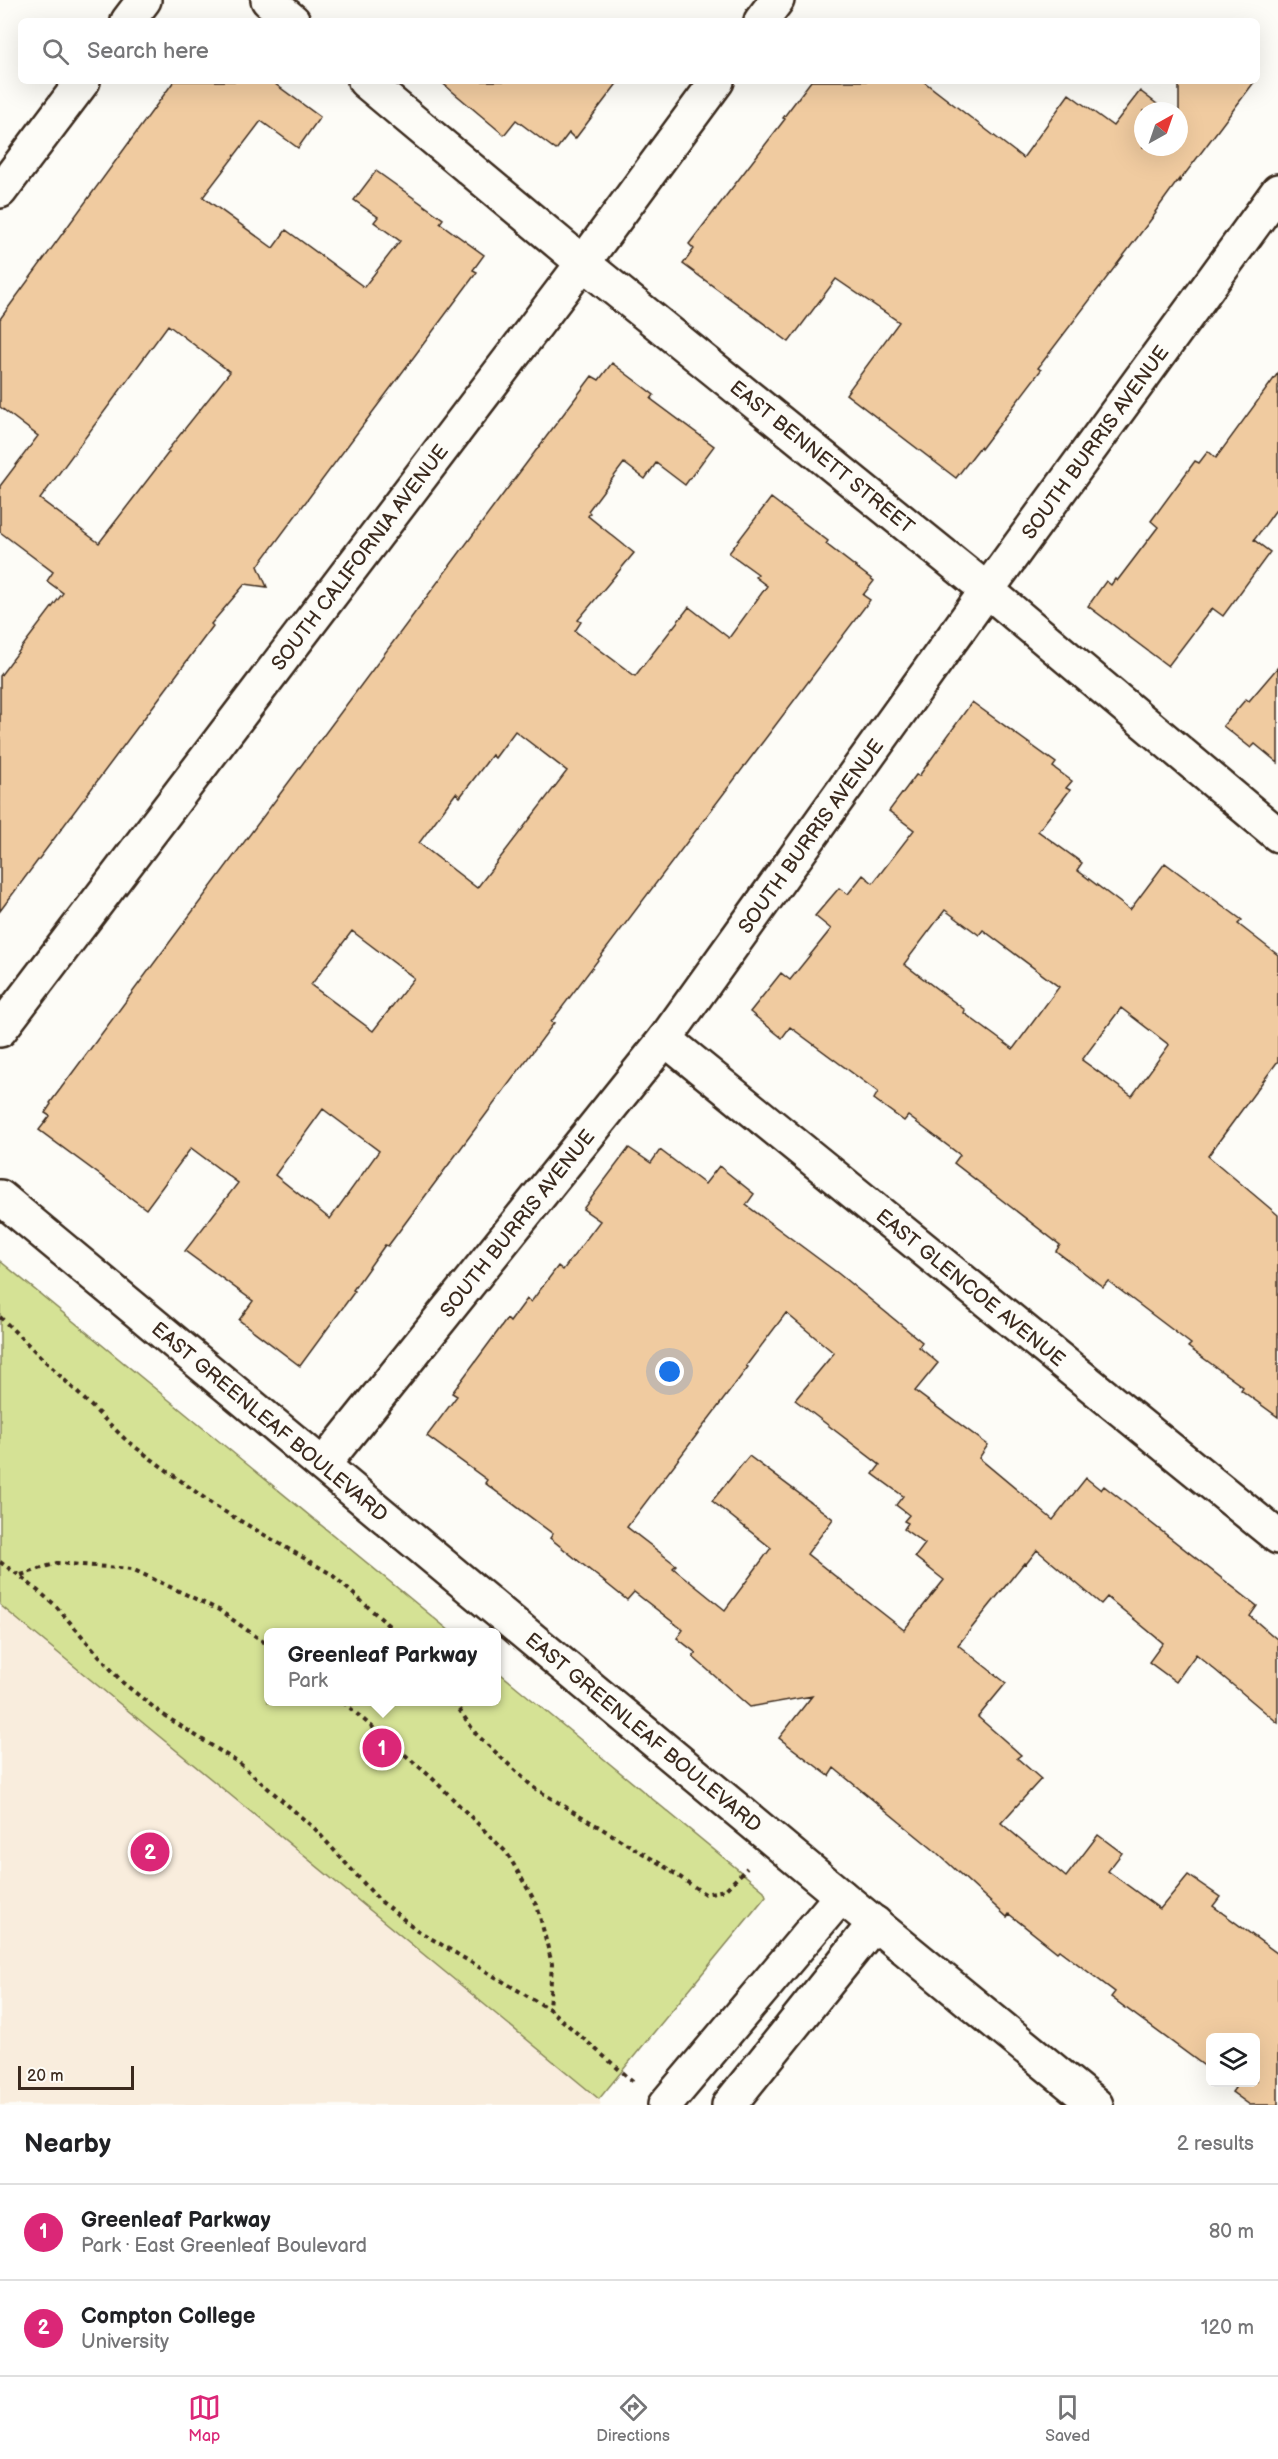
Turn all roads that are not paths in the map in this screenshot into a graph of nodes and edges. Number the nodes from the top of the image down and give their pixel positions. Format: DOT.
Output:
graph roads {
  1 [pos="144,0"];
  2 [pos="268,0"];
  3 [pos="777,0"];
  4 [pos="130,18"];
  5 [pos="289,18"];
  6 [pos="764,18"];
  7 [pos="81,84"];
  8 [pos="369,84"];
  9 [pos="715,84"];
  10 [pos="0,191"];
  11 [pos="1278,192"];
  12 [pos="583,263"];
  13 [pos="987,590"];
  14 [pos="1278,835"];
  15 [pos="0,1030"];
  16 [pos="665,1039"];
  17 [pos="0,1197"];
  18 [pos="323,1465"];
  19 [pos="1278,1537"];
  20 [pos="840,1896"];
  21 [pos="875,1923"];
  22 [pos="665,2105"];
  23 [pos="729,2105"];
  24 [pos="1096,2105"];
  1 -- 4 [label="street"];
  2 -- 5 [label="street"];
  3 -- 6 [label="street"];
  7 -- 10 [label="street"];
  8 -- 12 [label="street, EAST BENNETT STREET"];
  9 -- 12 [label="street, SOUTH CALIFORNIA AVENUE"];
  11 -- 13 [label="street, SOUTH BURRIS AVENUE"];
  12 -- 13 [label="street, EAST BENNETT STREET"];
  12 -- 15 [label="street, SOUTH CALIFORNIA AVENUE"];
  13 -- 14 [label="street, EAST BENNETT STREET"];
  13 -- 16 [label="street, SOUTH BURRIS AVENUE"];
  16 -- 18 [label="street, SOUTH BURRIS AVENUE"];
  16 -- 19 [label="street, EAST GLENCOE AVENUE"];
  17 -- 18 [label="street, EAST GREENLEAF BOULEVARD"];
  18 -- 20 [label="street, EAST GREENLEAF BOULEVARD"];
  20 -- 21 [label="street, EAST GREENLEAF BOULEVARD"];
  20 -- 22 [label="street"];
  21 -- 23 [label="street"];
  21 -- 24 [label="street, EAST GREENLEAF BOULEVARD"];
}
